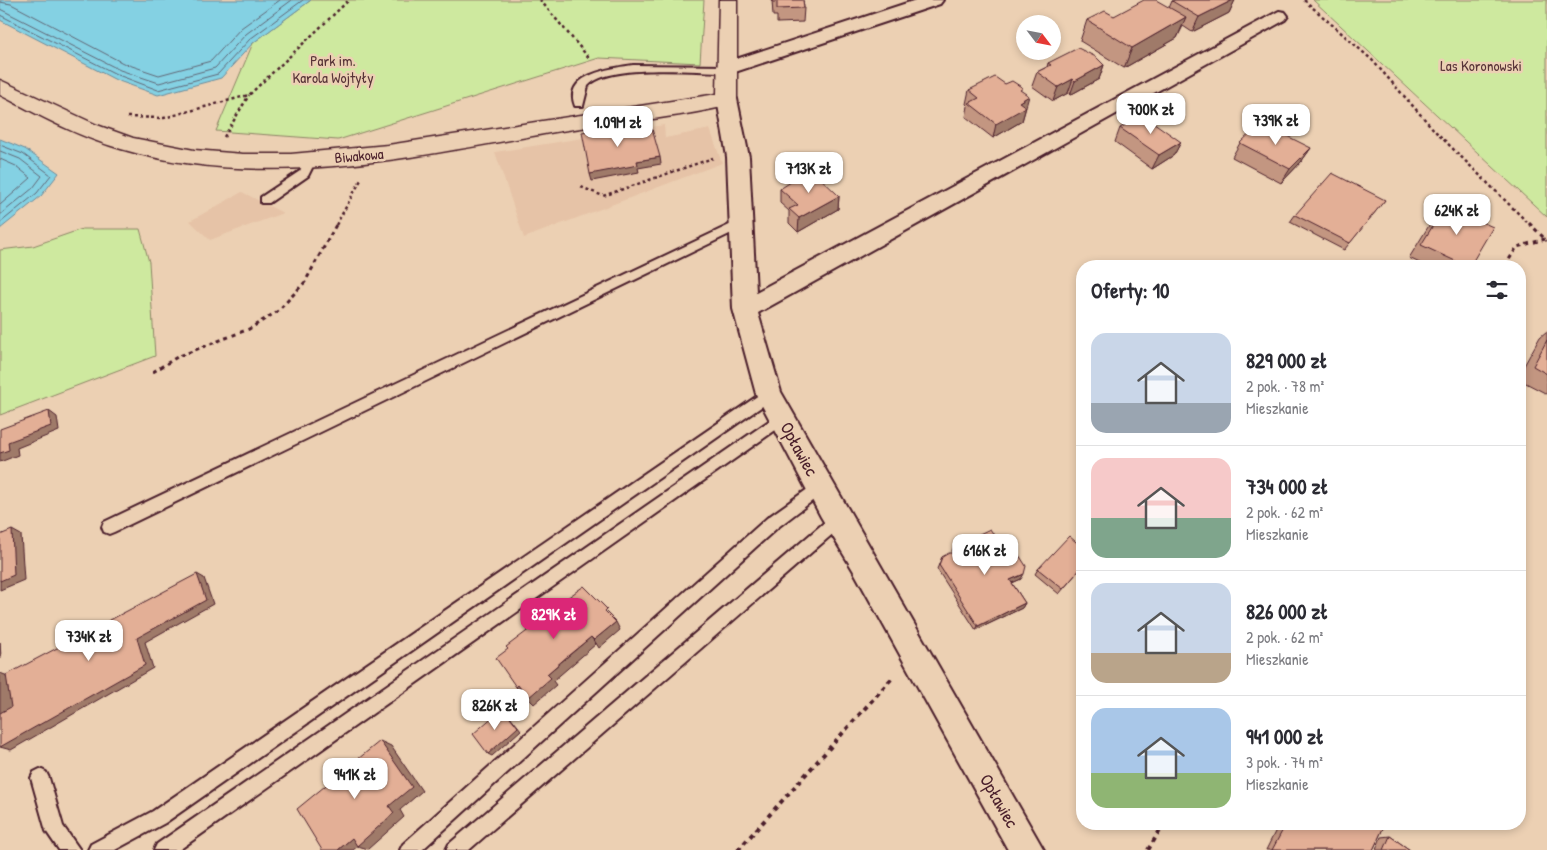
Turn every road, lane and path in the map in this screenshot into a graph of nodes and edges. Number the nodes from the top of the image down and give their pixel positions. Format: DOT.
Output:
graph roads {
  1 [pos="349,0"];
  2 [pos="540,0"];
  3 [pos="728,0"];
  4 [pos="934,0"];
  5 [pos="1304,0"];
  6 [pos="1280,16"];
  7 [pos="726,69"];
  8 [pos="600,73"];
  9 [pos="0,87"];
  10 [pos="249,95"];
  11 [pos="727,99"];
  12 [pos="579,104"];
  13 [pos="126,117"];
  14 [pos="226,135"];
  15 [pos="737,150"];
  16 [pos="367,156"];
  17 [pos="310,160"];
  18 [pos="581,188"];
  19 [pos="265,200"];
  20 [pos="740,224"];
  21 [pos="1546,240"];
  22 [pos="1509,260"];
  23 [pos="745,309"];
  24 [pos="153,372"];
  25 [pos="769,394"];
  26 [pos="782,418"];
  27 [pos="819,487"];
  28 [pos="838,520"];
  29 [pos="109,527"];
  30 [pos="915,653"];
  31 [pos="40,778"];
  32 [pos="1160,830"];
  33 [pos="71,850"];
  34 [pos="97,850"];
  35 [pos="163,850"];
  36 [pos="410,850"];
  37 [pos="455,850"];
  38 [pos="738,850"];
  39 [pos="1027,850"];
  40 [pos="1148,850"];
  1 -- 10 [label="path"];
  2 -- 8 [label="path"];
  3 -- 7 [label="street, Opławiec"];
  4 -- 7 [label="street"];
  5 -- 21 [label="path"];
  6 -- 23 [label="street"];
  7 -- 8 [label="lane"];
  7 -- 11 [label="street, Opławiec"];
  8 -- 12 [label="lane"];
  9 -- 17 [label="street, Biwakowa"];
  10 -- 13 [label="path"];
  10 -- 14 [label="path"];
  11 -- 15 [label="street, Opławiec"];
  11 -- 16 [label="street, Biwakowa"];
  15 -- 18 [label="path"];
  15 -- 20 [label="street, Opławiec"];
  16 -- 17 [label="street, Biwakowa"];
  16 -- 24 [label="path"];
  17 -- 19 [label="lane"];
  20 -- 23 [label="street, Opławiec"];
  20 -- 29 [label="lane"];
  21 -- 22 [label="path"];
  23 -- 25 [label="street, Opławiec"];
  25 -- 26 [label="street, Opławiec"];
  25 -- 34 [label="lane"];
  26 -- 27 [label="street, Opławiec"];
  26 -- 35 [label="lane"];
  27 -- 28 [label="street, Opławiec"];
  27 -- 36 [label="lane"];
  28 -- 30 [label="street, Opławiec"];
  28 -- 37 [label="lane"];
  30 -- 38 [label="path"];
  30 -- 39 [label="street, Opławiec"];
  31 -- 33 [label="lane"];
  32 -- 40 [label="path"];
}
